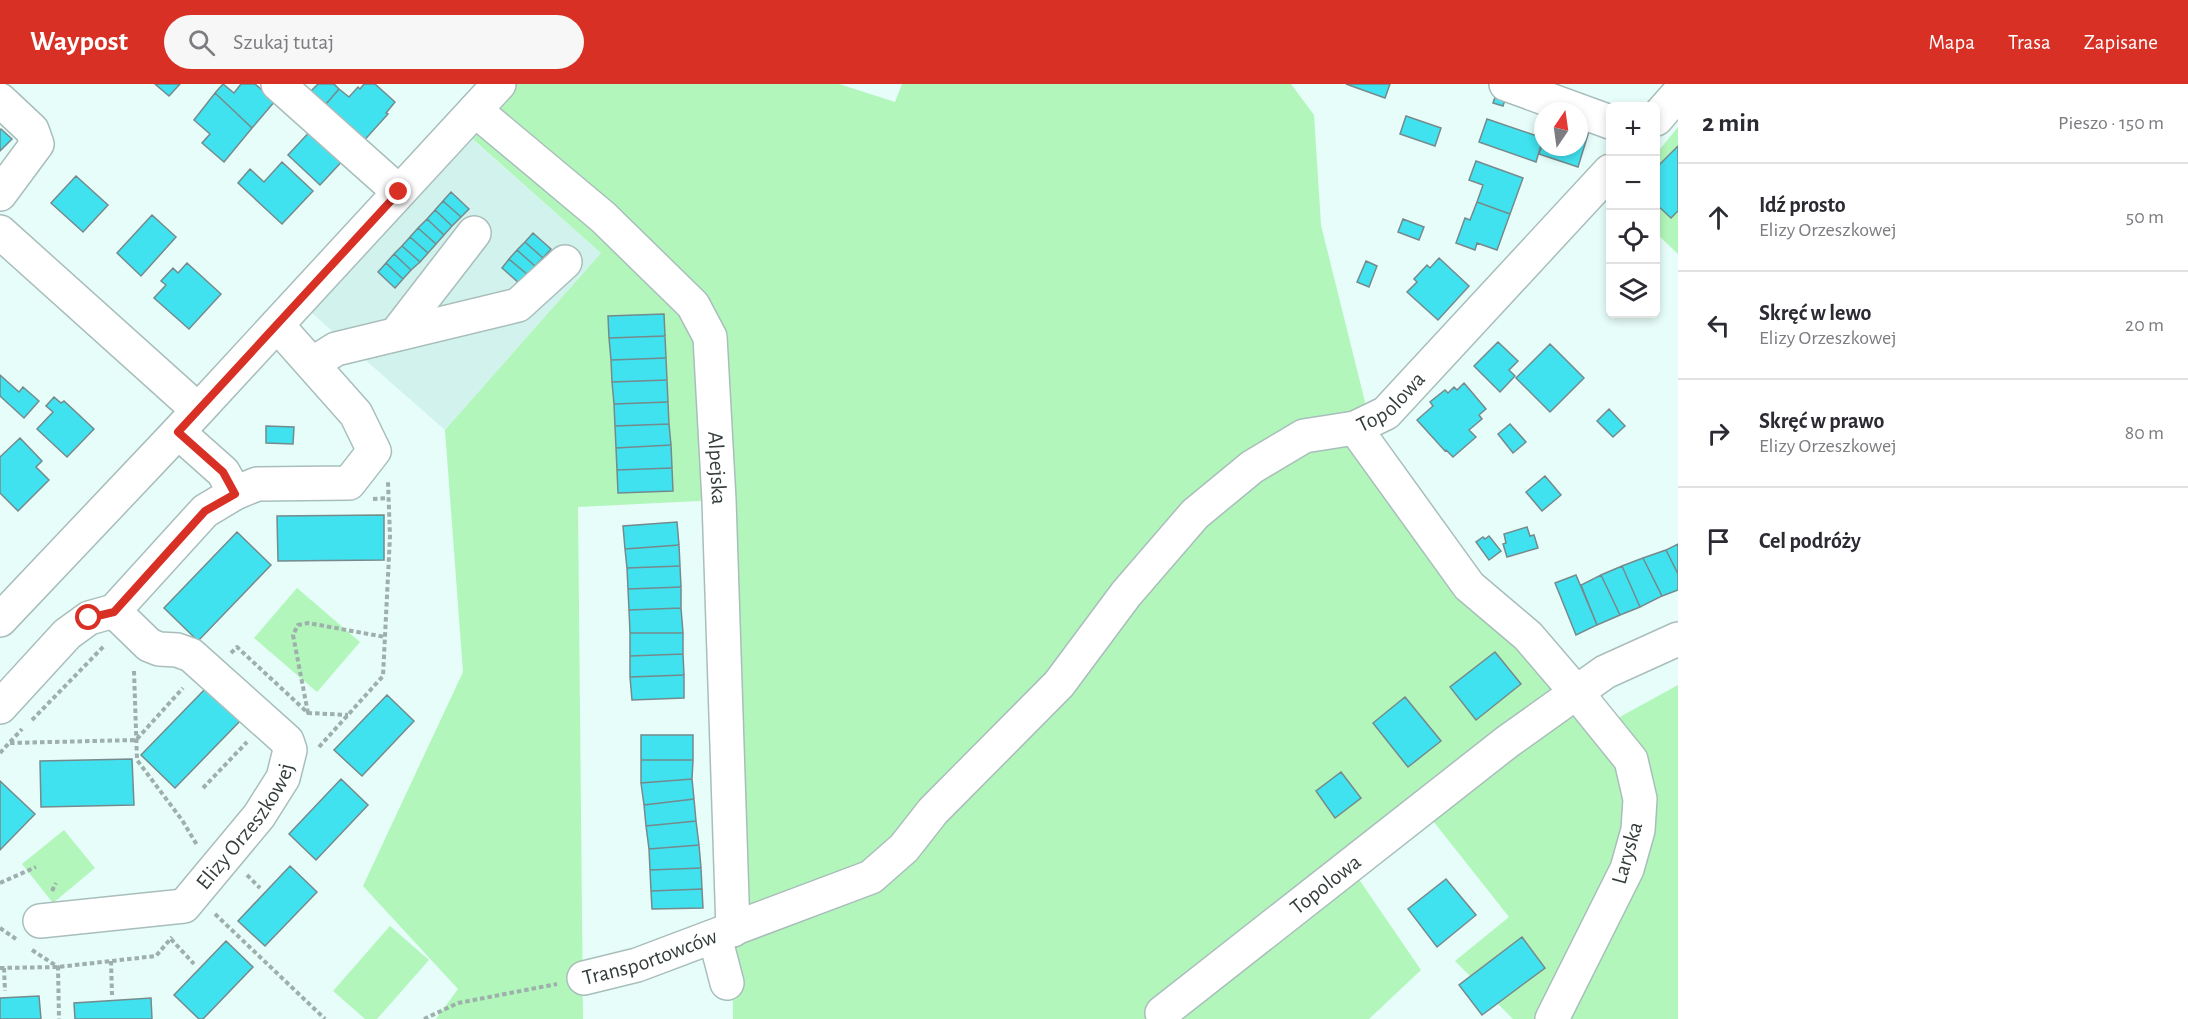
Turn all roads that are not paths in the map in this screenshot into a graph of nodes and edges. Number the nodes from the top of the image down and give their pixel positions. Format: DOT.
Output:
graph roads {
  1 [pos="278,84"];
  2 [pos="499,84"];
  3 [pos="1506,84"];
  4 [pos="0,100"];
  5 [pos="475,110"];
  6 [pos="1606,120"];
  7 [pos="1606,176"];
  8 [pos="399,192"];
  9 [pos="0,194"];
  10 [pos="0,232"];
  11 [pos="474,233"];
  12 [pos="565,262"];
  13 [pos="277,325"];
  14 [pos="396,334"];
  15 [pos="312,364"];
  16 [pos="188,421"];
  17 [pos="1355,428"];
  18 [pos="235,494"];
  19 [pos="120,617"];
  20 [pos="0,620"];
  21 [pos="1678,639"];
  22 [pos="1576,692"];
  23 [pos="0,707"];
  24 [pos="40,921"];
  25 [pos="724,934"];
  26 [pos="584,978"];
  27 [pos="728,983"];
  28 [pos="1162,1013"];
  29 [pos="1552,1019"];
  1 -- 8 [label="street"];
  2 -- 5 [label="street"];
  3 -- 6 [label="street"];
  4 -- 9 [label="street"];
  5 -- 8 [label="street"];
  5 -- 25 [label="street, Alpejska"];
  7 -- 17 [label="street, Topolowa"];
  8 -- 13 [label="street"];
  10 -- 16 [label="street"];
  11 -- 14 [label="street"];
  12 -- 14 [label="street"];
  13 -- 15 [label="street"];
  13 -- 16 [label="street"];
  14 -- 15 [label="street"];
  15 -- 18 [label="street"];
  16 -- 18 [label="street"];
  16 -- 20 [label="street"];
  17 -- 22 [label="street, Topolowa"];
  17 -- 25 [label="street, Transportowców"];
  18 -- 19 [label="street"];
  19 -- 23 [label="street"];
  19 -- 24 [label="street, Elizy Orzeszkowej"];
  21 -- 22 [label="street, Topolowa"];
  22 -- 28 [label="street, Topolowa"];
  22 -- 29 [label="street, Laryska"];
  25 -- 26 [label="street, Transportowców"];
  25 -- 27 [label="street, Alpejska"];
}
